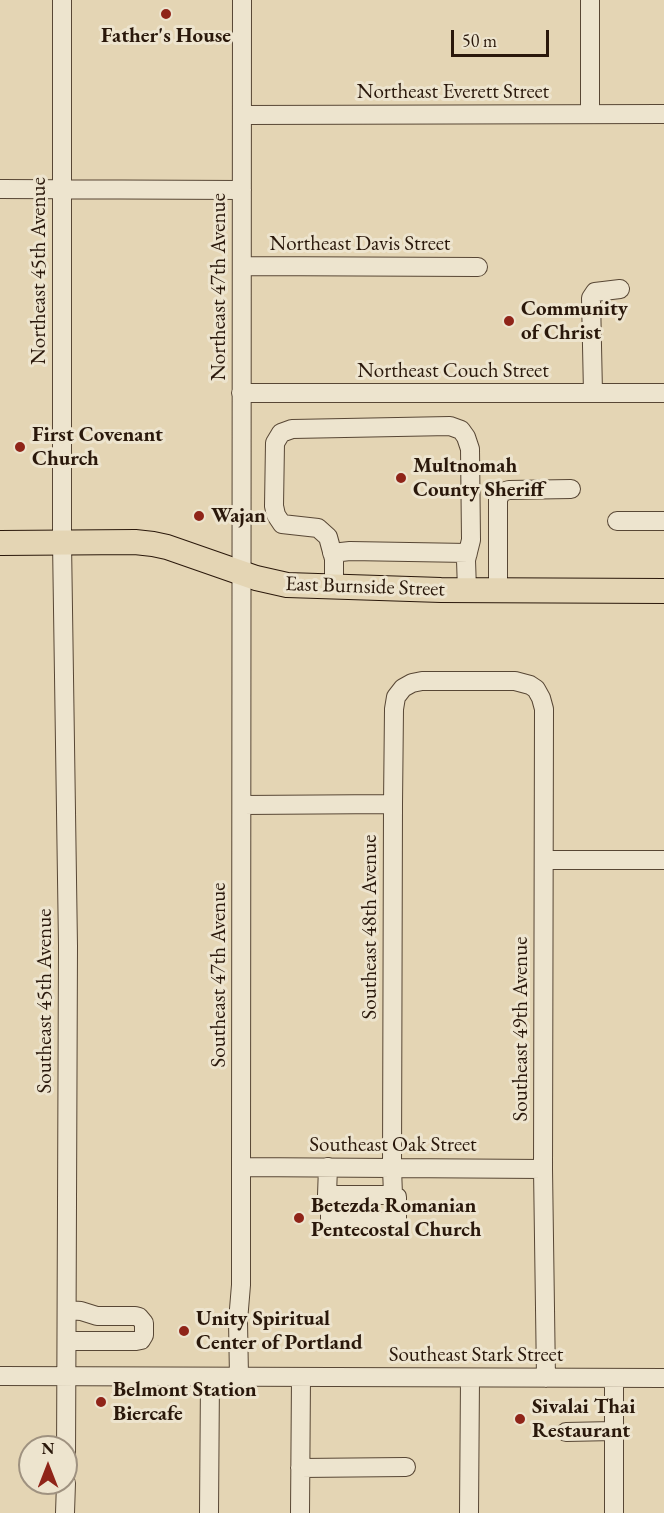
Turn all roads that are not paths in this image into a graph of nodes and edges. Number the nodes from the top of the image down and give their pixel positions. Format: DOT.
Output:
graph roads {
  1 [pos="62,0"];
  2 [pos="242,0"];
  3 [pos="590,0"];
  4 [pos="590,114"];
  5 [pos="664,114"];
  6 [pos="242,115"];
  7 [pos="0,189"];
  8 [pos="61,190"];
  9 [pos="242,190"];
  10 [pos="242,266"];
  11 [pos="478,267"];
  12 [pos="620,289"];
  13 [pos="242,393"];
  14 [pos="593,393"];
  15 [pos="664,393"];
  16 [pos="572,489"];
  17 [pos="617,521"];
  18 [pos="664,521"];
  19 [pos="62,542"];
  20 [pos="0,543"];
  21 [pos="332,553"];
  22 [pos="468,553"];
  23 [pos="242,574"];
  24 [pos="334,587"];
  25 [pos="467,590"];
  26 [pos="498,590"];
  27 [pos="664,591"];
  28 [pos="530,685"];
  29 [pos="393,804"];
  30 [pos="242,805"];
  31 [pos="544,860"];
  32 [pos="664,860"];
  33 [pos="242,1167"];
  34 [pos="328,1167"];
  35 [pos="392,1168"];
  36 [pos="543,1168"];
  37 [pos="327,1195"];
  38 [pos="393,1195"];
  39 [pos="67,1310"];
  40 [pos="67,1341"];
  41 [pos="0,1376"];
  42 [pos="67,1376"];
  43 [pos="210,1377"];
  44 [pos="238,1377"];
  45 [pos="301,1377"];
  46 [pos="470,1377"];
  47 [pos="546,1378"];
  48 [pos="614,1378"];
  49 [pos="664,1378"];
  50 [pos="614,1431"];
  51 [pos="566,1432"];
  52 [pos="66,1435"];
  53 [pos="406,1467"];
  54 [pos="300,1468"];
  55 [pos="66,1495"];
  56 [pos="65,1513"];
  57 [pos="209,1513"];
  58 [pos="300,1513"];
  59 [pos="470,1513"];
  60 [pos="614,1513"];
  1 -- 8 [label="street, Northeast 45th Avenue"];
  2 -- 6 [label="street, Northeast 47th Avenue"];
  3 -- 4 [label="street"];
  4 -- 5 [label="street, Northeast Everett Street"];
  4 -- 6 [label="street, Northeast Everett Street"];
  6 -- 9 [label="street, Northeast 47th Avenue"];
  7 -- 8 [label="street"];
  8 -- 9 [label="street"];
  8 -- 19 [label="street, Northeast 45th Avenue"];
  9 -- 10 [label="street, Northeast 47th Avenue"];
  10 -- 11 [label="street, Northeast Davis Street"];
  10 -- 13 [label="street, Northeast 47th Avenue"];
  12 -- 14 [label="street"];
  13 -- 14 [label="street, Northeast Couch Street"];
  13 -- 23 [label="street, Northeast 47th Avenue"];
  14 -- 15 [label="street, Northeast Couch Street"];
  16 -- 26 [label="street"];
  17 -- 18 [label="street"];
  19 -- 20 [label="main road, East Burnside Street"];
  19 -- 23 [label="main road, East Burnside Street"];
  19 -- 39 [label="street, Southeast 45th Avenue"];
  21 -- 22 [label="street"];
  21 -- 22 [label="street"];
  21 -- 24 [label="street"];
  22 -- 25 [label="street"];
  23 -- 24 [label="main road, East Burnside Street"];
  23 -- 30 [label="street, Southeast 47th Avenue"];
  24 -- 25 [label="main road, East Burnside Street"];
  25 -- 26 [label="main road, East Burnside Street"];
  26 -- 27 [label="main road, East Burnside Street"];
  28 -- 29 [label="street, Southeast 48th Avenue"];
  28 -- 31 [label="street, Southeast 49th Avenue"];
  29 -- 30 [label="street"];
  29 -- 35 [label="street, Southeast 48th Avenue"];
  30 -- 33 [label="street, Southeast 47th Avenue"];
  31 -- 32 [label="street"];
  31 -- 36 [label="street, Southeast 49th Avenue"];
  33 -- 34 [label="street, Southeast Oak Street"];
  33 -- 44 [label="street, Southeast 47th Avenue"];
  34 -- 35 [label="street, Southeast Oak Street"];
  34 -- 37 [label="street"];
  35 -- 36 [label="street, Southeast Oak Street"];
  35 -- 38 [label="street, Southeast 48th Avenue"];
  36 -- 47 [label="street, Southeast 49th Avenue"];
  37 -- 38 [label="street"];
  37 -- 38 [label="street, Southeast 48th Avenue"];
  39 -- 40 [label="street, Southeast 45th Avenue"];
  39 -- 40 [label="street"];
  40 -- 42 [label="street, Southeast 45th Avenue"];
  41 -- 42 [label="street, Southeast Stark Street"];
  42 -- 43 [label="street, Southeast Stark Street"];
  42 -- 52 [label="street, Southeast 45th Avenue"];
  43 -- 44 [label="street, Southeast Stark Street"];
  43 -- 57 [label="street"];
  44 -- 45 [label="street, Southeast Stark Street"];
  45 -- 46 [label="street, Southeast Stark Street"];
  45 -- 54 [label="street"];
  46 -- 47 [label="street, Southeast Stark Street"];
  46 -- 59 [label="street"];
  47 -- 48 [label="street, Southeast Stark Street"];
  48 -- 49 [label="street, Southeast Stark Street"];
  48 -- 50 [label="street"];
  50 -- 51 [label="street"];
  50 -- 60 [label="street"];
  53 -- 54 [label="street"];
  54 -- 58 [label="street"];
  55 -- 56 [label="street"];
}
